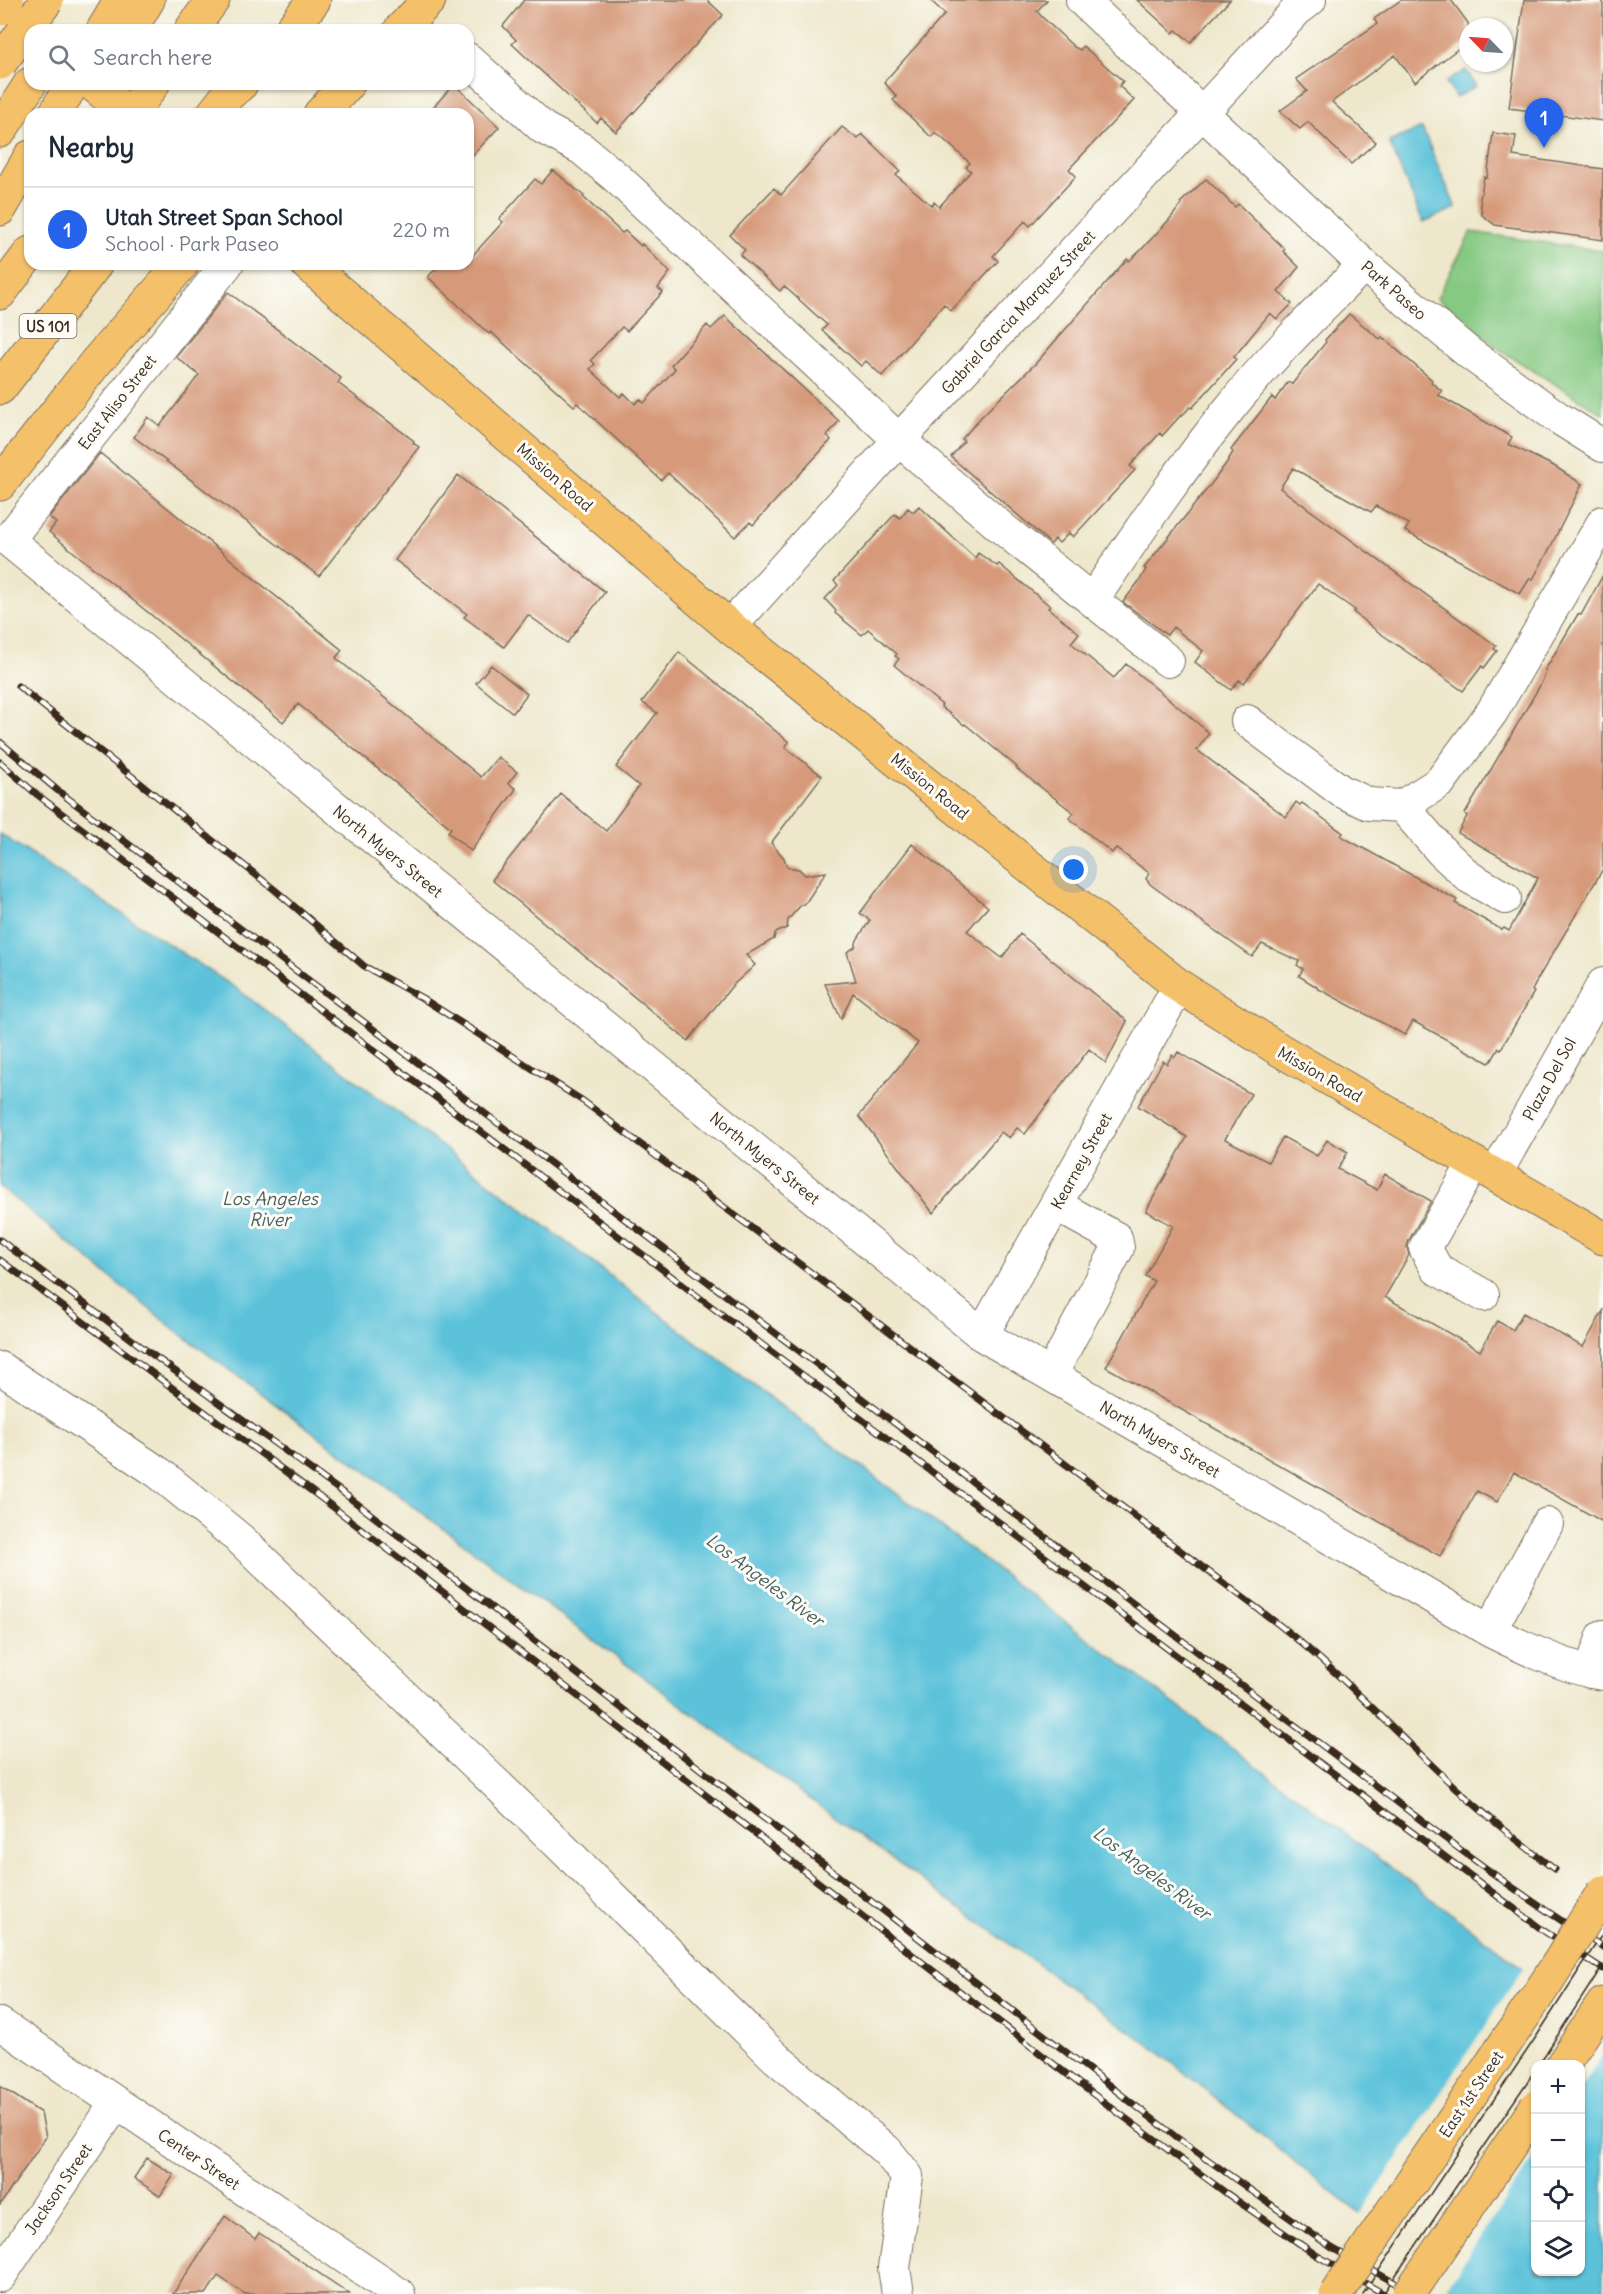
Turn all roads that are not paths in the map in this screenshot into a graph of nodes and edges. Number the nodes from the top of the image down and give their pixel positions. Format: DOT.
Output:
graph roads {
  1 [pos="7,0"];
  2 [pos="47,0"];
  3 [pos="121,0"];
  4 [pos="148,0"];
  5 [pos="213,0"];
  6 [pos="292,0"];
  7 [pos="314,0"];
  8 [pos="1082,0"];
  9 [pos="1310,0"];
  10 [pos="0,9"];
  11 [pos="29,24"];
  12 [pos="107,24"];
  13 [pos="134,24"];
  14 [pos="196,24"];
  15 [pos="276,24"];
  16 [pos="296,24"];
  17 [pos="24,28"];
  18 [pos="24,31"];
  19 [pos="0,63"];
  20 [pos="474,65"];
  21 [pos="26,90"];
  22 [pos="83,90"];
  23 [pos="96,90"];
  24 [pos="148,90"];
  25 [pos="342,90"];
  26 [pos="62,108"];
  27 [pos="122,108"];
  28 [pos="135,108"];
  29 [pos="326,108"];
  30 [pos="1203,113"];
  31 [pos="0,131"];
  32 [pos="24,167"];
  33 [pos="0,208"];
  34 [pos="24,262"];
  35 [pos="1364,265"];
  36 [pos="91,270"];
  37 [pos="177,270"];
  38 [pos="222,270"];
  39 [pos="314,270"];
  40 [pos="0,293"];
  41 [pos="0,388"];
  42 [pos="899,440"];
  43 [pos="1603,446"];
  44 [pos="0,484"];
  45 [pos="1603,522"];
  46 [pos="8,540"];
  47 [pos="1090,599"];
  48 [pos="730,627"];
  49 [pos="1168,660"];
  50 [pos="1247,721"];
  51 [pos="1402,806"];
  52 [pos="1505,898"];
  53 [pos="1603,984"];
  54 [pos="1179,986"];
  55 [pos="1484,1169"];
  56 [pos="1056,1205"];
  57 [pos="1603,1238"];
  58 [pos="1483,1295"];
  59 [pos="982,1335"];
  60 [pos="0,1368"];
  61 [pos="1051,1375"];
  62 [pos="1547,1524"];
  63 [pos="1490,1631"];
  64 [pos="1603,1636"];
  65 [pos="1599,1676"];
  66 [pos="1603,1892"];
  67 [pos="1603,2004"];
  68 [pos="0,2024"];
  69 [pos="1566,2060"];
  70 [pos="116,2103"];
  71 [pos="1531,2113"];
  72 [pos="0,2276"];
  73 [pos="399,2294"];
  74 [pos="898,2294"];
  75 [pos="1336,2294"];
  76 [pos="1409,2294"];
  1 -- 10 [label="main road, bridge"];
  2 -- 11 [label="main road, bridge"];
  3 -- 12 [label="main road"];
  4 -- 13 [label="main road"];
  5 -- 14 [label="main road"];
  6 -- 15 [label="main road"];
  7 -- 16 [label="main road"];
  8 -- 30 [label="street, Park Paseo"];
  9 -- 30 [label="street, Gabriel Garcia Marquez Street"];
  10 -- 17 [label="main road"];
  18 -- 19 [label="main road, bridge"];
  20 -- 42 [label="street"];
  21 -- 31 [label="main road"];
  22 -- 26 [label="main road"];
  23 -- 27 [label="main road"];
  24 -- 28 [label="main road"];
  25 -- 29 [label="main road"];
  30 -- 35 [label="street, Park Paseo"];
  30 -- 42 [label="street, Gabriel Garcia Marquez Street"];
  32 -- 33 [label="main road"];
  34 -- 40 [label="main road"];
  35 -- 43 [label="street, Park Paseo"];
  35 -- 47 [label="street"];
  36 -- 41 [label="main road, US 101"];
  37 -- 44 [label="main road"];
  38 -- 46 [label="street, East Aliso Street"];
  39 -- 48 [label="main road, Mission Road"];
  42 -- 47 [label="street"];
  42 -- 48 [label="street, Gabriel Garcia Marquez Street"];
  45 -- 51 [label="street"];
  46 -- 59 [label="street, North Myers Street"];
  47 -- 49 [label="street"];
  48 -- 54 [label="main road, Mission Road"];
  50 -- 51 [label="street"];
  51 -- 52 [label="street"];
  53 -- 55 [label="street, Plaza Del Sol"];
  54 -- 55 [label="main road, Mission Road"];
  54 -- 56 [label="street, Kearney Street"];
  55 -- 57 [label="main road, Mission Road"];
  55 -- 58 [label="street, Plaza Del Sol"];
  56 -- 59 [label="street, Kearney Street"];
  56 -- 61 [label="street"];
  59 -- 61 [label="street, North Myers Street"];
  60 -- 74 [label="street"];
  61 -- 63 [label="street, North Myers Street"];
  62 -- 63 [label="street"];
  63 -- 65 [label="street, North Myers Street"];
  64 -- 65 [label="street"];
  66 -- 75 [label="main road, East 1st Street, bridge"];
  67 -- 69 [label="main road"];
  68 -- 70 [label="street, Center Street"];
  70 -- 72 [label="street, Jackson Street"];
  70 -- 73 [label="street, Center Street"];
  71 -- 76 [label="main road, bridge"];
}
